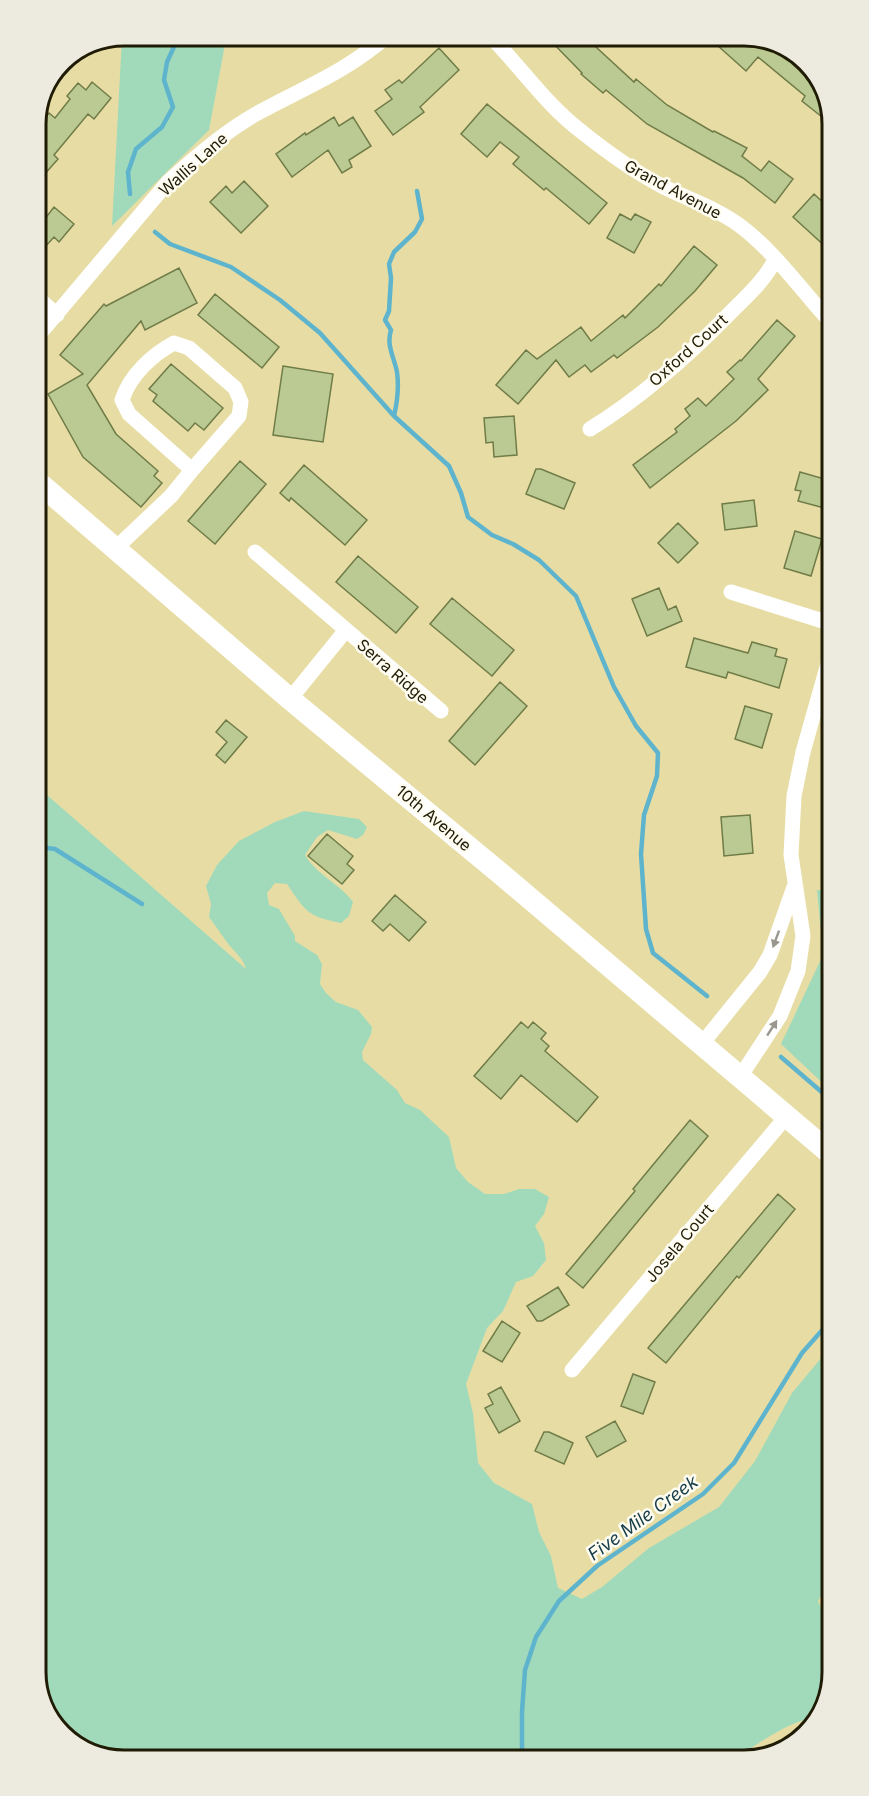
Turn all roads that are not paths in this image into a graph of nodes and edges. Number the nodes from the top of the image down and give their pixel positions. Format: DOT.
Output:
graph roads {
  1 [pos="373,47"];
  2 [pos="500,47"];
  3 [pos="775,260"];
  4 [pos="47,306"];
  5 [pos="822,312"];
  6 [pos="57,315"];
  7 [pos="47,326"];
  8 [pos="590,429"];
  9 [pos="192,470"];
  10 [pos="47,490"];
  11 [pos="116,548"];
  12 [pos="255,552"];
  13 [pos="731,592"];
  14 [pos="822,621"];
  15 [pos="346,630"];
  16 [pos="822,685"];
  17 [pos="290,699"];
  18 [pos="441,711"];
  19 [pos="795,884"];
  20 [pos="701,1045"];
  21 [pos="740,1077"];
  22 [pos="786,1117"];
  23 [pos="822,1147"];
  24 [pos="572,1370"];
  1 -- 6 [label="street, Wallis Lane"];
  2 -- 3 [label="street, Grand Avenue"];
  3 -- 5 [label="street, Grand Avenue"];
  3 -- 8 [label="street, Oxford Court"];
  4 -- 6 [label="street"];
  6 -- 7 [label="street, Wallis Lane"];
  9 -- 9 [label="street"];
  9 -- 11 [label="street"];
  10 -- 11 [label="street, 10th Avenue"];
  11 -- 17 [label="street, 10th Avenue"];
  12 -- 15 [label="street, Serra Ridge"];
  13 -- 14 [label="street"];
  15 -- 17 [label="street, Serra Ridge"];
  15 -- 18 [label="street, Serra Ridge"];
  16 -- 19 [label="street"];
  17 -- 20 [label="street, 10th Avenue"];
  19 -- 20 [label="street, one-way"];
  21 -- 19 [label="street, one-way"];
  20 -- 21 [label="street, 10th Avenue"];
  21 -- 22 [label="street, 10th Avenue"];
  22 -- 23 [label="street, 10th Avenue"];
  22 -- 24 [label="street, Josela Court"];
}
